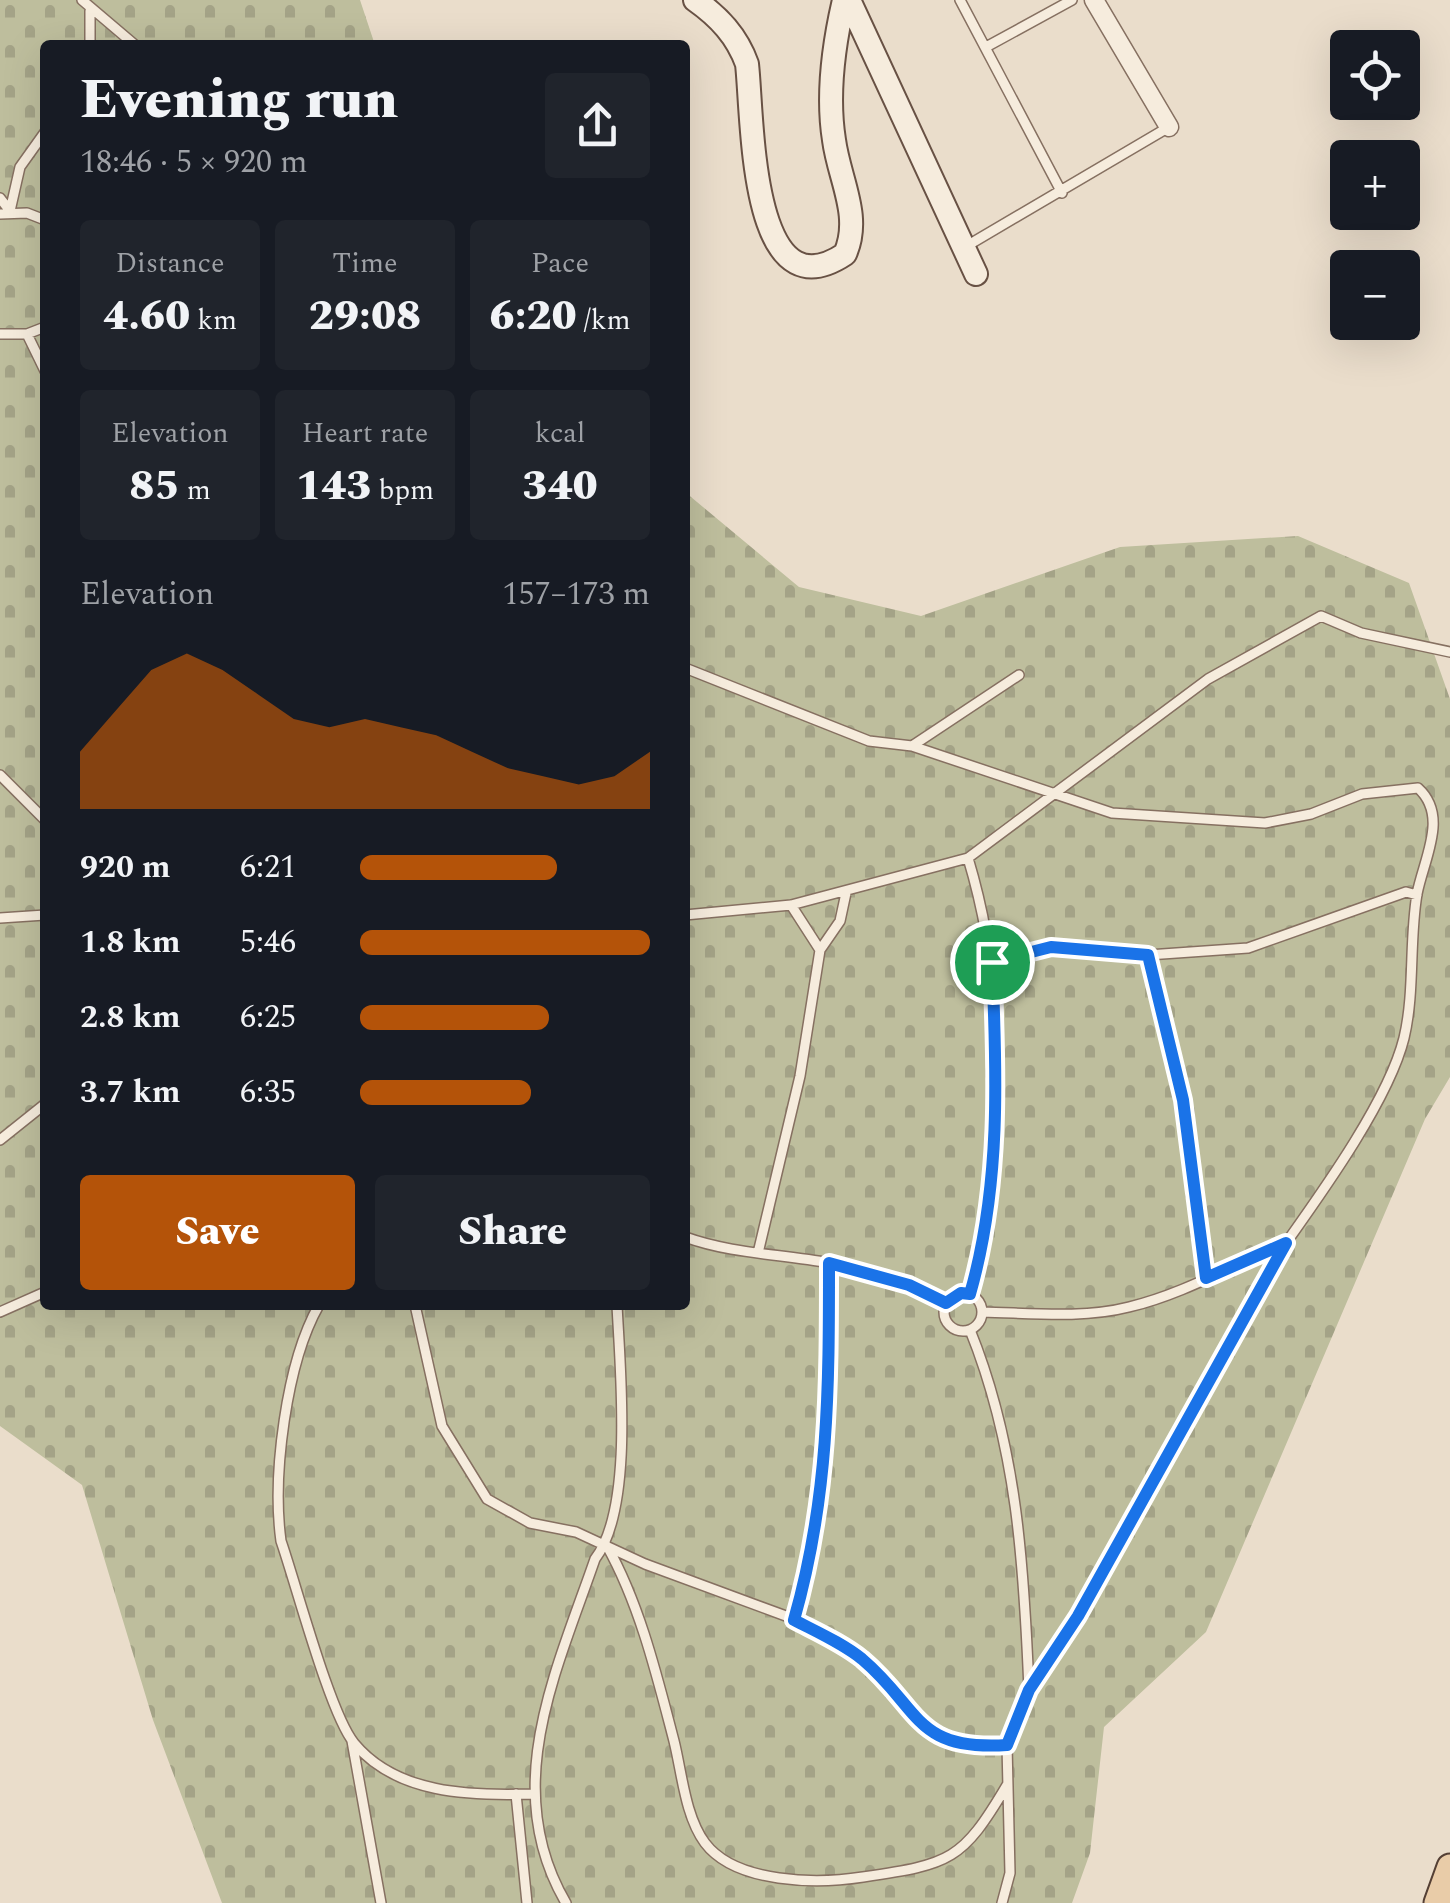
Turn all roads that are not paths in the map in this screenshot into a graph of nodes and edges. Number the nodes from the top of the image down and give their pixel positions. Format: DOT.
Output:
graph roads {
  1 [pos="82,0"];
  2 [pos="695,0"];
  3 [pos="847,0"];
  4 [pos="960,0"];
  5 [pos="1072,0"];
  6 [pos="1094,0"];
  7 [pos="90,12"];
  8 [pos="90,40"];
  9 [pos="129,40"];
  10 [pos="986,48"];
  11 [pos="1169,127"];
  12 [pos="40,139"];
  13 [pos="1062,193"];
  14 [pos="0,198"];
  15 [pos="5,212"];
  16 [pos="40,219"];
  17 [pos="963,248"];
  18 [pos="976,274"];
  19 [pos="40,329"];
  20 [pos="27,334"];
  21 [pos="1,337"];
  22 [pos="40,361"];
  23 [pos="1450,652"];
  24 [pos="690,670"];
  25 [pos="1019,675"];
  26 [pos="912,746"];
  27 [pos="0,775"];
  28 [pos="1055,795"];
  29 [pos="40,815"];
  30 [pos="968,858"];
  31 [pos="846,894"];
  32 [pos="1417,895"];
  33 [pos="791,906"];
  34 [pos="40,915"];
  35 [pos="690,915"];
  36 [pos="0,918"];
  37 [pos="820,950"];
  38 [pos="1148,955"];
  39 [pos="992,962"];
  40 [pos="40,1108"];
  41 [pos="0,1140"];
  42 [pos="690,1239"];
  43 [pos="1286,1243"];
  44 [pos="758,1254"];
  45 [pos="829,1263"];
  46 [pos="1206,1278"];
  47 [pos="40,1294"];
  48 [pos="970,1294"];
  49 [pos="946,1303"];
  50 [pos="317,1310"];
  51 [pos="416,1310"];
  52 [pos="617,1310"];
  53 [pos="0,1312"];
  54 [pos="982,1312"];
  55 [pos="970,1330"];
  56 [pos="606,1544"];
  57 [pos="794,1620"];
  58 [pos="1029,1690"];
  59 [pos="352,1741"];
  60 [pos="1007,1745"];
  61 [pos="1007,1784"];
  62 [pos="516,1794"];
  63 [pos="531,1794"];
  64 [pos="1450,1867"];
  65 [pos="1438,1902"];
  66 [pos="382,1903"];
  67 [pos="527,1903"];
  68 [pos="566,1903"];
  69 [pos="1002,1903"];
  1 -- 7 [label="lane"];
  2 -- 3 [label="street"];
  3 -- 17 [label="street"];
  4 -- 10 [label="lane"];
  5 -- 10 [label="lane"];
  6 -- 11 [label="street"];
  7 -- 8 [label="lane"];
  7 -- 9 [label="lane"];
  10 -- 13 [label="lane"];
  11 -- 13 [label="lane"];
  12 -- 15 [label="lane"];
  13 -- 17 [label="lane"];
  14 -- 15 [label="lane"];
  15 -- 16 [label="lane"];
  17 -- 18 [label="street"];
  19 -- 20 [label="lane"];
  20 -- 21 [label="lane"];
  20 -- 22 [label="lane"];
  23 -- 28 [label="lane"];
  24 -- 26 [label="lane"];
  25 -- 26 [label="lane"];
  26 -- 28 [label="lane"];
  27 -- 29 [label="lane"];
  28 -- 30 [label="lane"];
  28 -- 32 [label="lane"];
  30 -- 31 [label="lane"];
  30 -- 39 [label="lane"];
  31 -- 33 [label="lane"];
  31 -- 37 [label="lane"];
  32 -- 38 [label="lane"];
  32 -- 43 [label="lane"];
  33 -- 35 [label="lane"];
  33 -- 37 [label="lane"];
  34 -- 36 [label="lane"];
  37 -- 44 [label="lane"];
  38 -- 39 [label="lane"];
  38 -- 46 [label="lane"];
  39 -- 48 [label="lane"];
  40 -- 41 [label="lane"];
  42 -- 44 [label="lane"];
  43 -- 46 [label="lane"];
  43 -- 58 [label="lane"];
  44 -- 45 [label="lane"];
  45 -- 49 [label="lane"];
  45 -- 57 [label="lane"];
  46 -- 54 [label="lane"];
  47 -- 53 [label="lane"];
  48 -- 49 [label="lane"];
  48 -- 54 [label="lane"];
  49 -- 55 [label="lane"];
  50 -- 59 [label="lane"];
  51 -- 56 [label="lane"];
  52 -- 56 [label="lane"];
  54 -- 55 [label="lane"];
  55 -- 58 [label="lane"];
  56 -- 57 [label="lane"];
  56 -- 61 [label="lane"];
  56 -- 63 [label="lane"];
  57 -- 60 [label="lane"];
  58 -- 60 [label="lane"];
  59 -- 62 [label="lane"];
  59 -- 66 [label="lane"];
  60 -- 61 [label="lane"];
  61 -- 69 [label="lane"];
  62 -- 63 [label="lane"];
  62 -- 67 [label="lane"];
  63 -- 68 [label="lane"];
  64 -- 65 [label="main road"];
}
